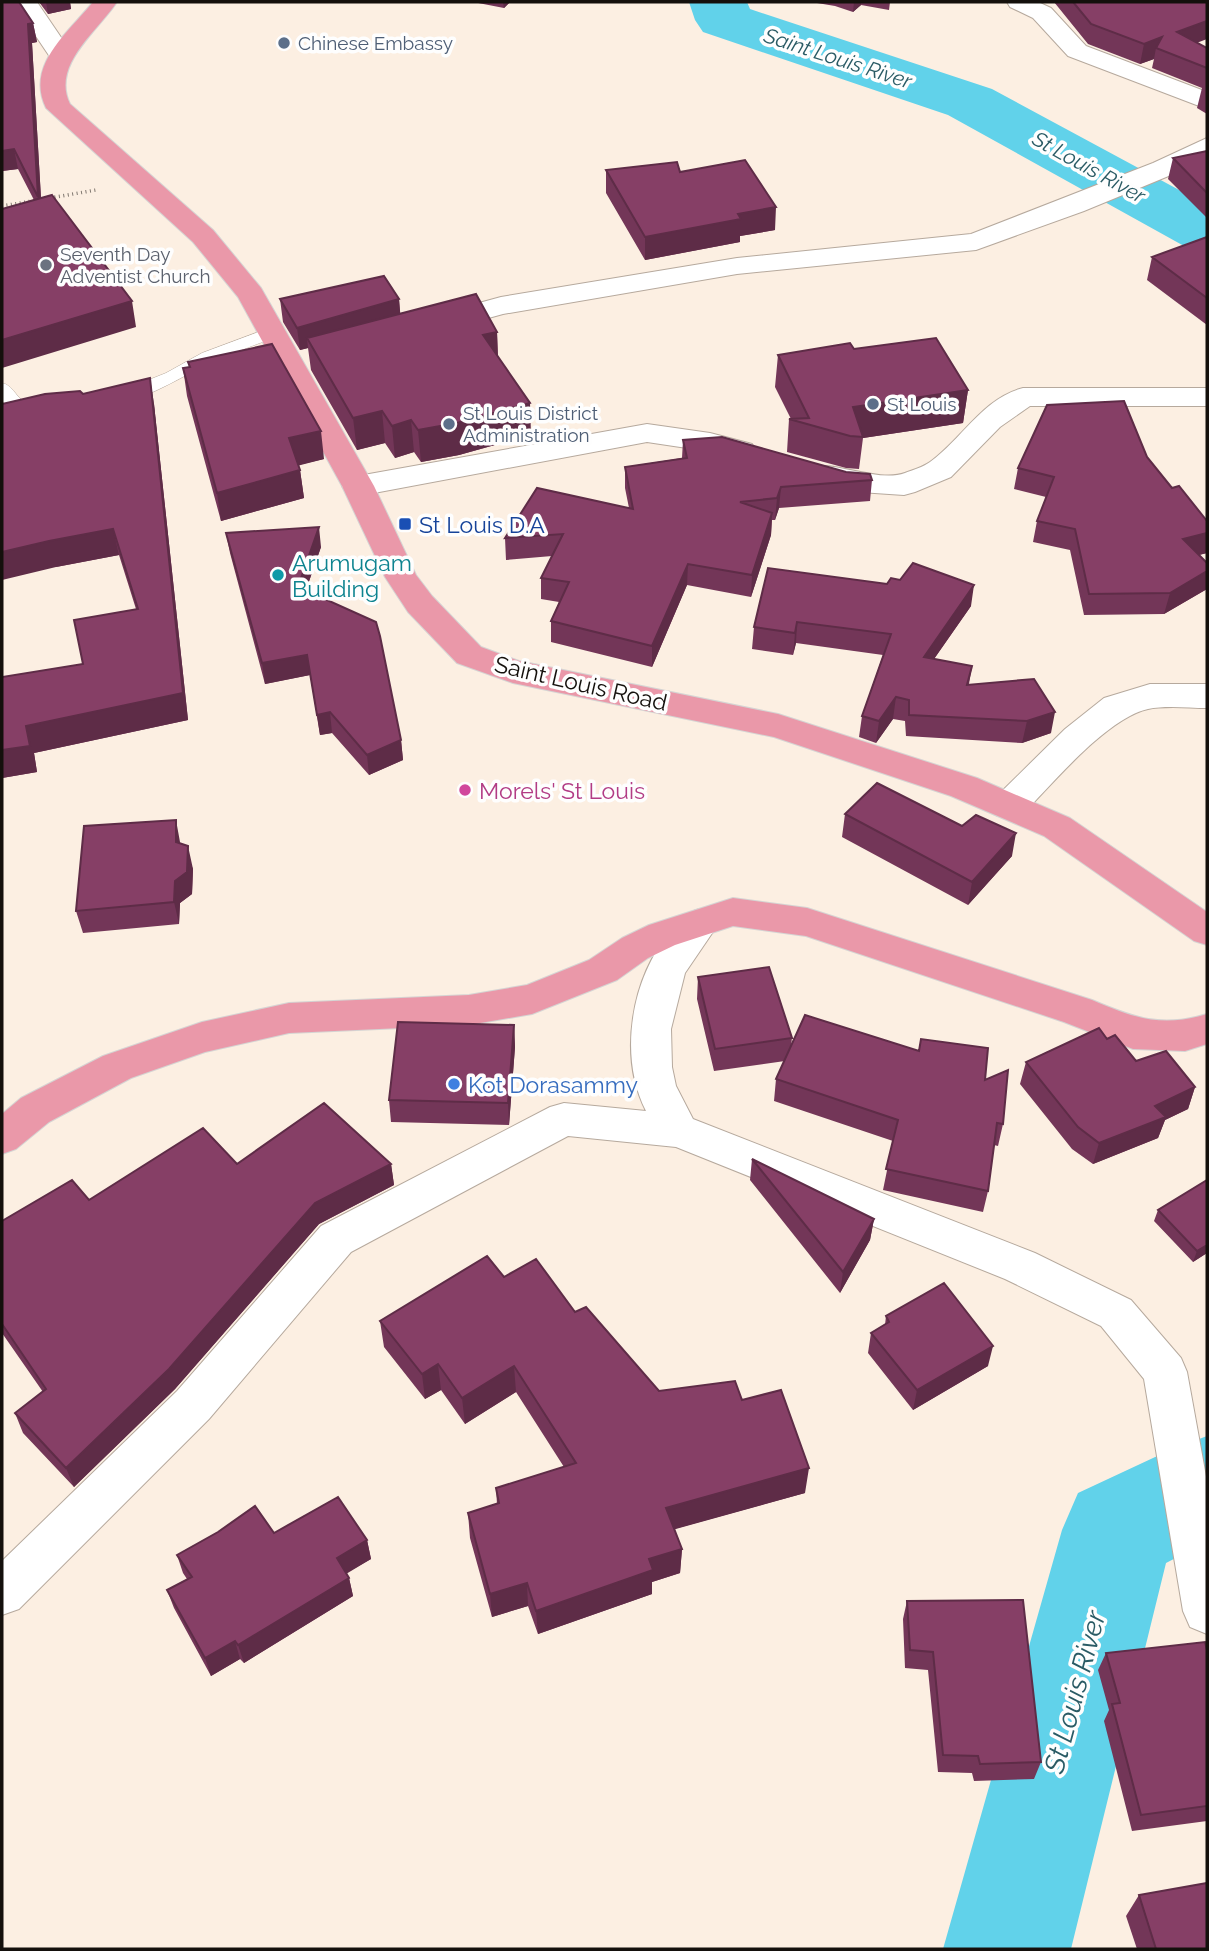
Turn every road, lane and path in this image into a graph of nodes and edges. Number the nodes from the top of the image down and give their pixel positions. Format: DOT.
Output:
graph roads {
  1 [pos="25,2"];
  2 [pos="106,2"];
  3 [pos="1020,2"];
  4 [pos="61,55"];
  5 [pos="1207,101"];
  6 [pos="1207,146"];
  7 [pos="142,182"];
  8 [pos="2,206"];
  9 [pos="410,331"];
  10 [pos="272,332"];
  11 [pos="2,388"];
  12 [pos="1207,397"];
  13 [pos="104,403"];
  14 [pos="54,413"];
  15 [pos="358,486"];
  16 [pos="1207,696"];
  17 [pos="1009,806"];
  18 [pos="700,923"];
  19 [pos="1207,932"];
  20 [pos="1207,1029"];
  21 [pos="679,1130"];
  22 [pos="2,1137"];
  23 [pos="2,1593"];
  24 [pos="1207,1610"];
  1 -- 4 [label="street"];
  2 -- 4 [label="main road, Saint Louis Road"];
  3 -- 5 [label="street"];
  4 -- 7 [label="main road, Saint Louis Road"];
  6 -- 9 [label="street"];
  7 -- 8 [label="path"];
  7 -- 10 [label="main road, Saint Louis Road"];
  10 -- 13 [label="lane"];
  10 -- 15 [label="main road, Saint Louis Road"];
  11 -- 14 [label="lane"];
  12 -- 15 [label="street"];
  15 -- 17 [label="main road, Saint Louis Road"];
  16 -- 17 [label="street"];
  17 -- 19 [label="main road, Saint Louis Road"];
  18 -- 20 [label="main road"];
  18 -- 21 [label="street"];
  18 -- 22 [label="main road"];
  21 -- 23 [label="street"];
  21 -- 24 [label="street"];
}
